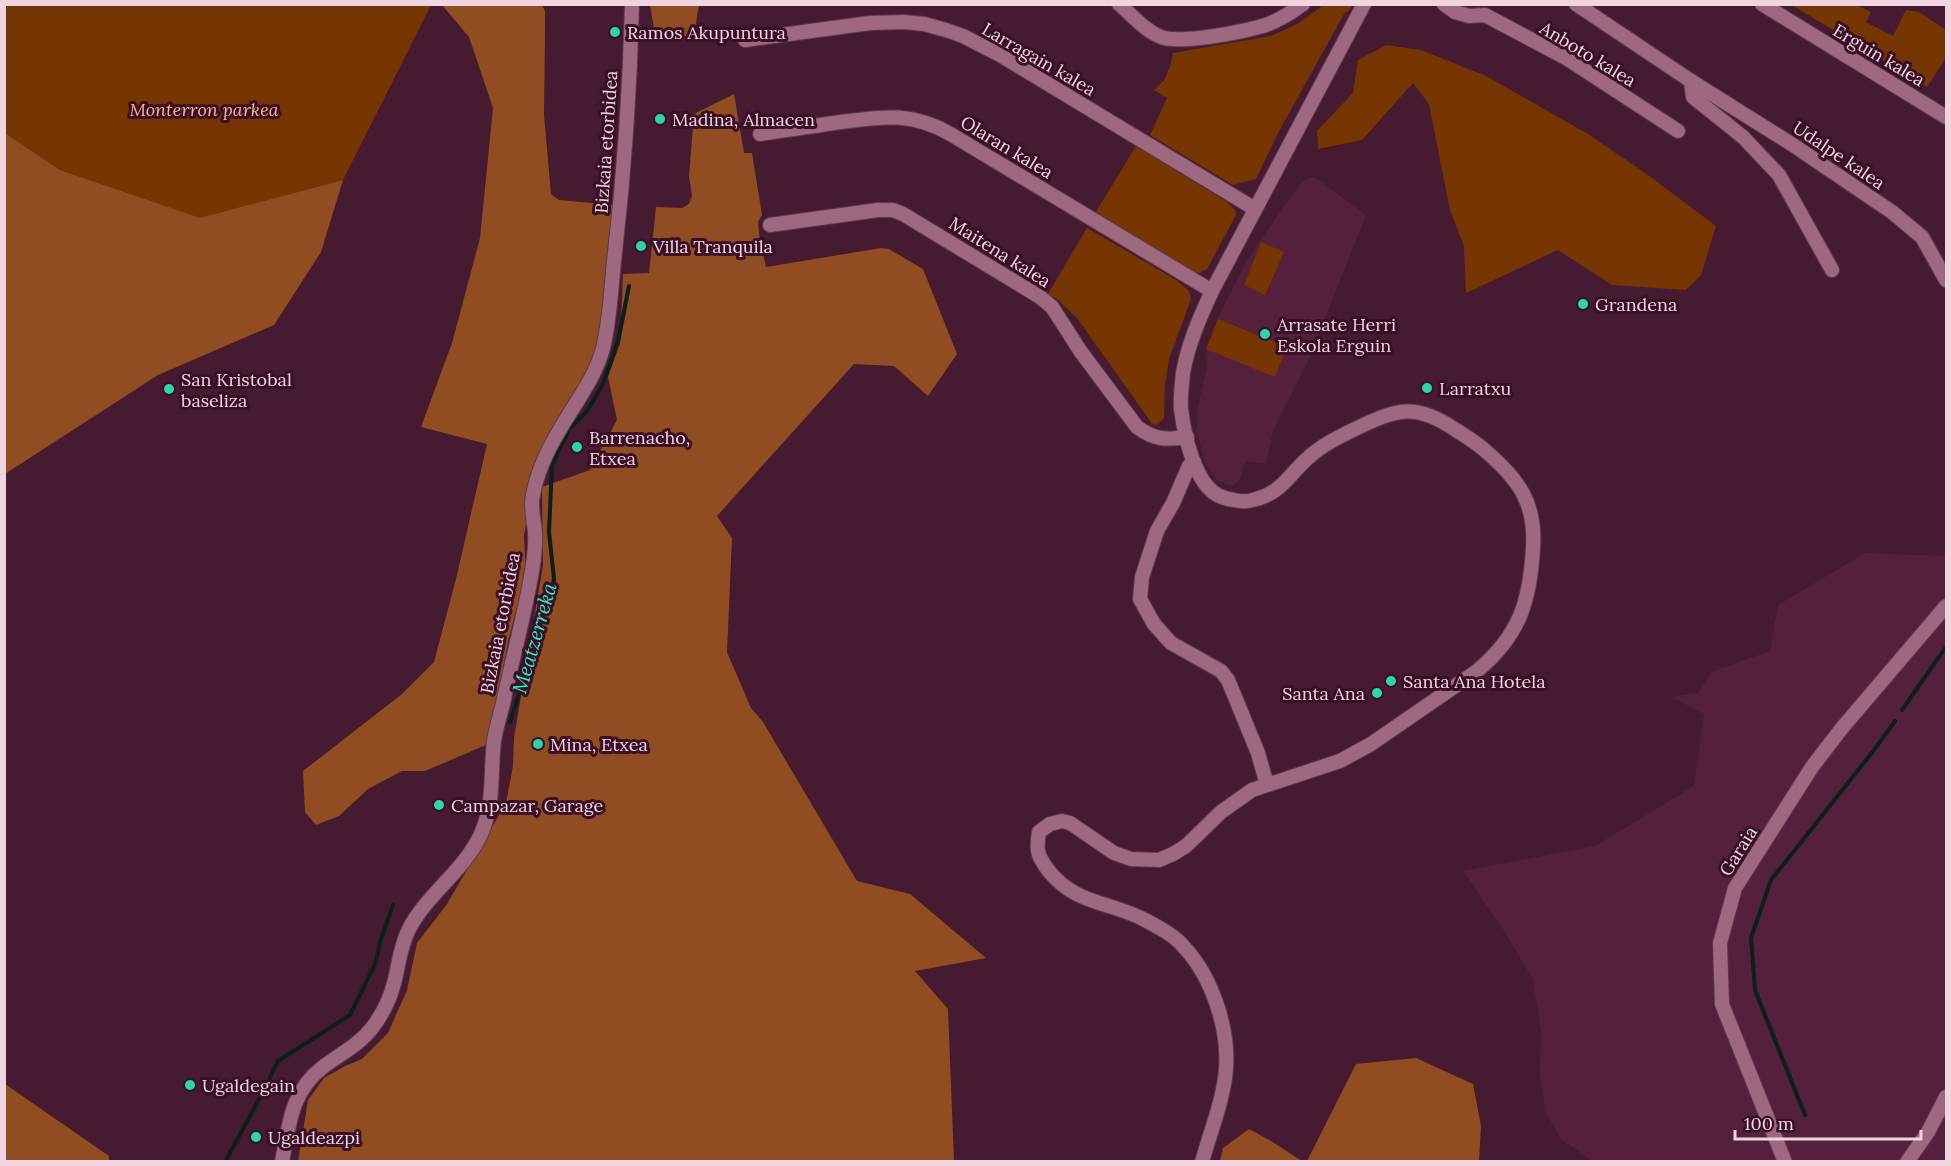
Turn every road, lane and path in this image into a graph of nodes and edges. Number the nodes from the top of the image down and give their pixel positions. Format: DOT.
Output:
graph roads {
  1 [pos="632,4"];
  2 [pos="1119,4"];
  3 [pos="1303,4"];
  4 [pos="1364,4"];
  5 [pos="1444,4"];
  6 [pos="1576,4"];
  7 [pos="1762,4"];
  8 [pos="745,40"];
  9 [pos="1691,81"];
  10 [pos="1947,117"];
  11 [pos="1678,131"];
  12 [pos="760,134"];
  13 [pos="1255,209"];
  14 [pos="770,225"];
  15 [pos="1832,270"];
  16 [pos="1947,280"];
  17 [pos="1212,291"];
  18 [pos="1187,437"];
  19 [pos="1194,462"];
  20 [pos="1947,606"];
  21 [pos="1267,784"];
  22 [pos="1947,1097"];
  23 [pos="282,1161"];
  24 [pos="1202,1161"];
  25 [pos="1785,1161"];
  26 [pos="1907,1161"];
  1 -- 23 [label="street, Bizkaia etorbidea"];
  2 -- 3 [label="street"];
  4 -- 13 [label="street"];
  5 -- 11 [label="street, Anboto kalea"];
  6 -- 9 [label="street, Udalpe kalea"];
  7 -- 10 [label="street, Erguin kalea"];
  8 -- 13 [label="street, Larragain kalea"];
  9 -- 15 [label="street, Udalpe kalea"];
  9 -- 16 [label="street, Udalpe kalea"];
  12 -- 17 [label="street, Olaran kalea"];
  13 -- 17 [label="street"];
  14 -- 18 [label="street, Maitena kalea"];
  17 -- 18 [label="street"];
  18 -- 19 [label="street"];
  19 -- 21 [label="street"];
  19 -- 21 [label="street"];
  20 -- 25 [label="street, Garaia"];
  21 -- 24 [label="street"];
  22 -- 26 [label="street"];
}
